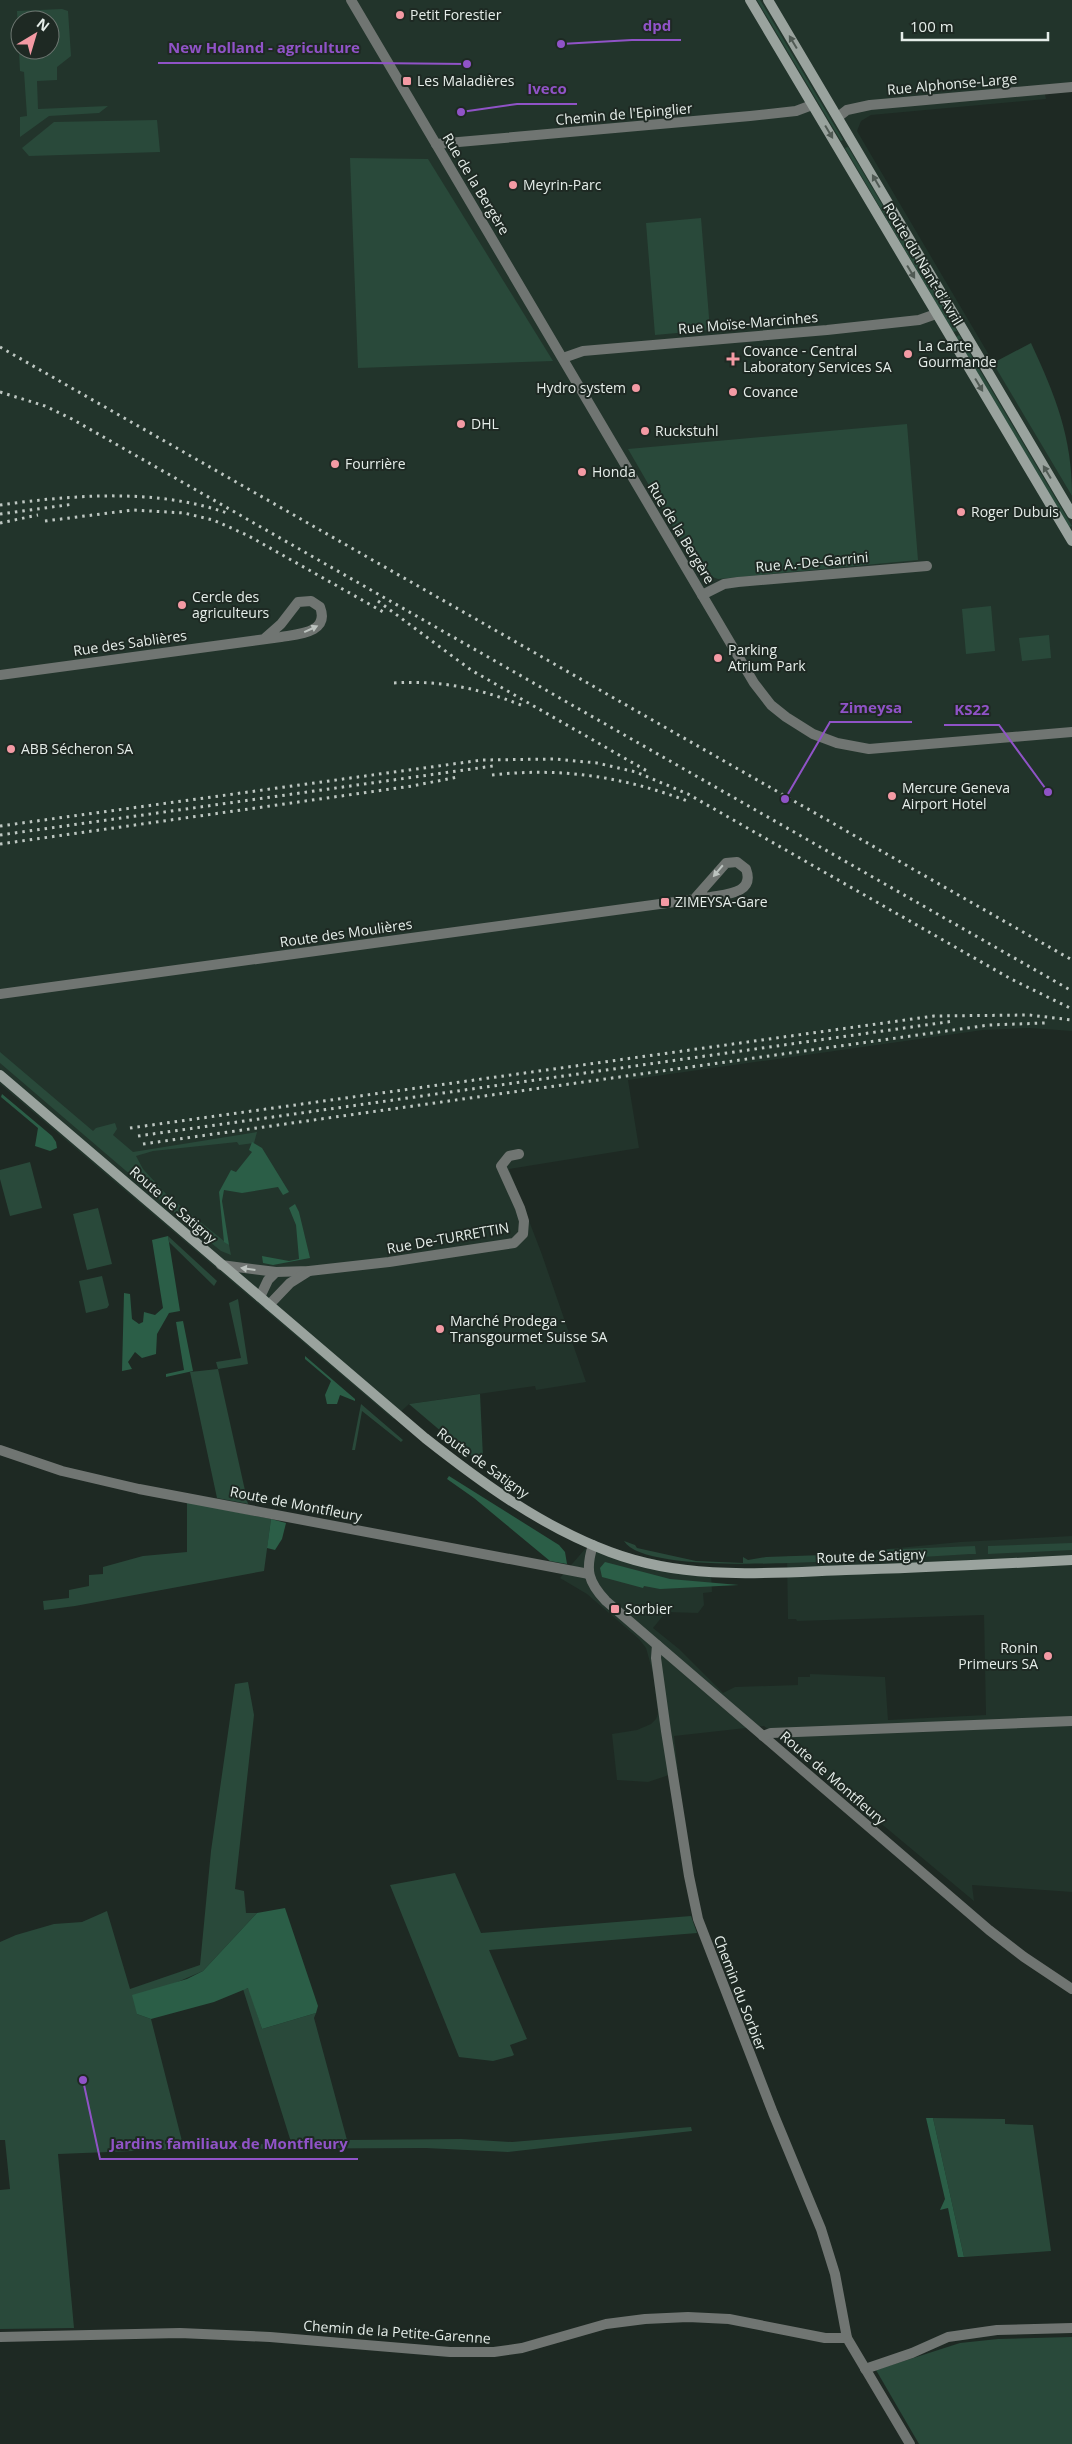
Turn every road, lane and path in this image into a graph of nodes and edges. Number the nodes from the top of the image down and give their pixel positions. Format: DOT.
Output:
graph roads {
  1 [pos="351,0"];
  2 [pos="750,0"];
  3 [pos="768,0"];
  4 [pos="1072,87"];
  5 [pos="812,105"];
  6 [pos="838,116"];
  7 [pos="436,144"];
  8 [pos="936,314"];
  9 [pos="563,358"];
  10 [pos="1072,514"];
  11 [pos="1072,541"];
  12 [pos="927,566"];
  13 [pos="702,595"];
  14 [pos="264,639"];
  15 [pos="0,675"];
  16 [pos="1072,732"];
  17 [pos="696,897"];
  18 [pos="0,994"];
  19 [pos="0,1075"];
  20 [pos="519,1154"];
  21 [pos="221,1264"];
  22 [pos="309,1270"];
  23 [pos="276,1272"];
  24 [pos="260,1297"];
  25 [pos="269,1306"];
  26 [pos="0,1450"];
  27 [pos="593,1545"];
  28 [pos="1072,1560"];
  29 [pos="589,1574"];
  30 [pos="657,1644"];
  31 [pos="1072,1721"];
  32 [pos="763,1736"];
  33 [pos="1072,1989"];
  34 [pos="1072,2328"];
  35 [pos="0,2337"];
  36 [pos="847,2338"];
  37 [pos="865,2369"];
  38 [pos="910,2444"];
  1 -- 7 [label="street, Rue de la Bergère"];
  2 -- 5 [label="street, Route du Nant-d'Avril"];
  6 -- 3 [label="street, Route du Nant-d'Avril, one-way"];
  4 -- 6 [label="street, Rue Alphonse-Large"];
  5 -- 7 [label="street, Chemin de l'Epinglier"];
  5 -- 8 [label="street, Route du Nant-d'Avril, one-way"];
  10 -- 6 [label="street, Route du Nant-d'Avril, one-way"];
  7 -- 9 [label="street, Rue de la Bergère"];
  8 -- 9 [label="street, Rue Moïse-Marcinhes"];
  8 -- 11 [label="street, Route du Nant-d'Avril, one-way"];
  9 -- 13 [label="street, Rue de la Bergère"];
  12 -- 13 [label="street, Rue A.-De-Garrini"];
  13 -- 16 [label="street, Rue de la Bergère"];
  14 -- 14 [label="street, Rue des Sablières, one-way"];
  14 -- 15 [label="street, Rue des Sablières"];
  17 -- 17 [label="street, Route des Moulières, one-way"];
  17 -- 18 [label="street, Route des Moulières"];
  19 -- 21 [label="street, Route de Satigny"];
  20 -- 22 [label="street, Rue De-TURRETTIN"];
  23 -- 21 [label="street, Rue De-TURRETTIN, one-way"];
  21 -- 24 [label="street, Route de Satigny"];
  22 -- 23 [label="street, Rue De-TURRETTIN"];
  22 -- 25 [label="street, Rue De-TURRETTIN"];
  23 -- 24 [label="street"];
  24 -- 25 [label="street, Route de Satigny"];
  25 -- 27 [label="street, Route de Satigny"];
  26 -- 29 [label="street, Route de Montfleury"];
  27 -- 28 [label="street, Route de Satigny"];
  27 -- 29 [label="street"];
  29 -- 30 [label="street, Route de Montfleury"];
  30 -- 32 [label="street, Route de Montfleury"];
  30 -- 36 [label="street, Chemin du Sorbier"];
  31 -- 32 [label="street"];
  32 -- 33 [label="street, Route de Montfleury"];
  34 -- 37 [label="street"];
  35 -- 36 [label="street, Chemin de la Petite-Garenne"];
  36 -- 37 [label="street"];
  37 -- 38 [label="street"];
}
